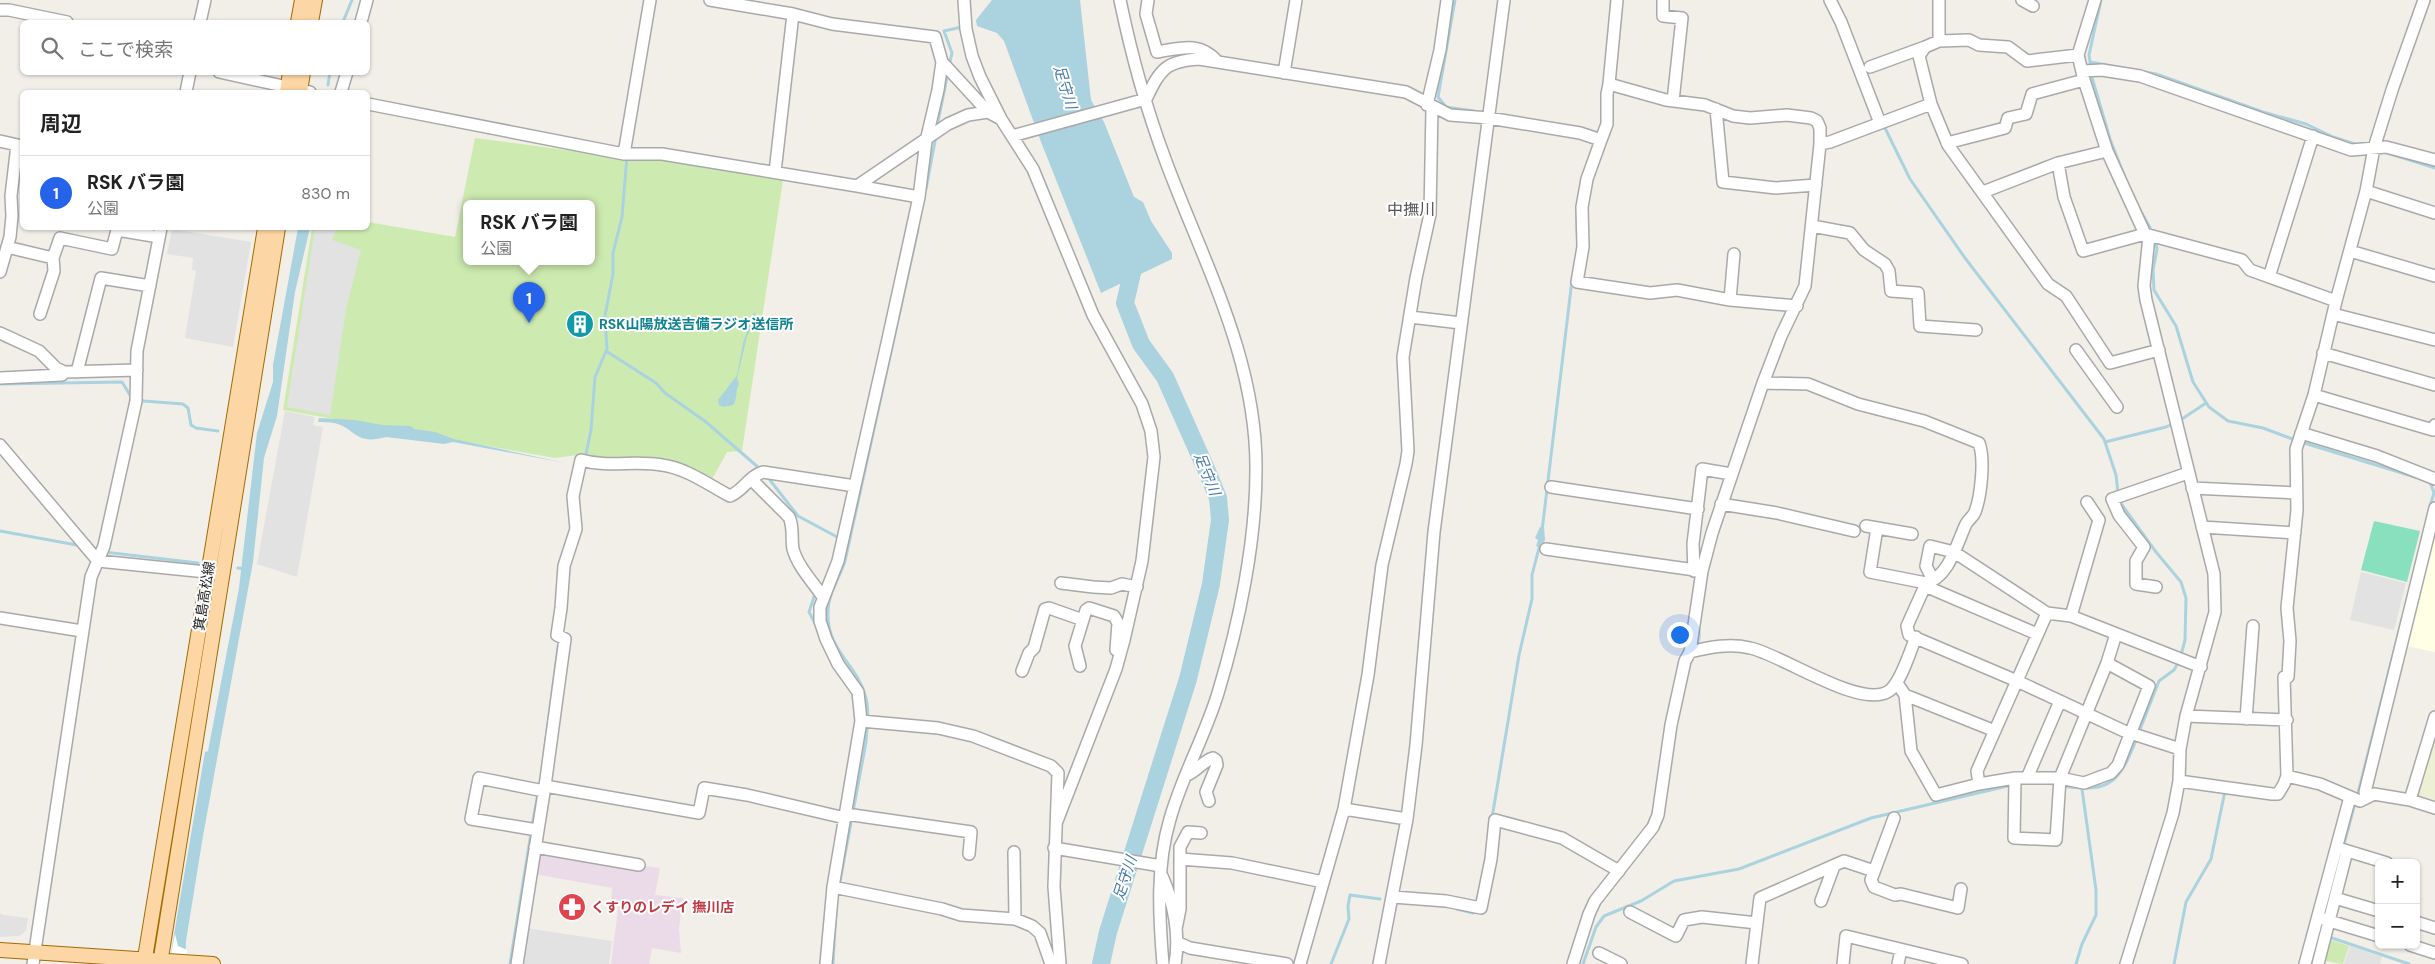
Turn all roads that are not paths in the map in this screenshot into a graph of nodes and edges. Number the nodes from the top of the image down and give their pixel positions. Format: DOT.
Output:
graph roads {
  1 [pos="205,0"];
  2 [pos="302,0"];
  3 [pos="315,0"];
  4 [pos="367,0"];
  5 [pos="650,0"];
  6 [pos="710,0"];
  7 [pos="964,0"];
  8 [pos="1120,0"];
  9 [pos="1148,0"];
  10 [pos="1296,0"];
  11 [pos="1447,0"];
  12 [pos="1504,0"];
  13 [pos="1616,0"];
  14 [pos="1663,0"];
  15 [pos="1830,0"];
  16 [pos="1939,0"];
  17 [pos="2022,0"];
  18 [pos="2095,0"];
  19 [pos="2424,0"];
  20 [pos="2033,6"];
  21 [pos="0,10"];
  22 [pos="793,14"];
  23 [pos="57,20"];
  24 [pos="200,20"];
  25 [pos="298,20"];
  26 [pos="311,20"];
  27 [pos="362,20"];
  28 [pos="1939,41"];
  29 [pos="1924,47"];
  30 [pos="2078,55"];
  31 [pos="1218,62"];
  32 [pos="946,67"];
  33 [pos="1870,67"];
  34 [pos="1284,72"];
  35 [pos="189,75"];
  36 [pos="233,75"];
  37 [pos="302,75"];
  38 [pos="346,75"];
  39 [pos="2083,75"];
  40 [pos="1610,84"];
  41 [pos="296,88"];
  42 [pos="186,90"];
  43 [pos="342,90"];
  44 [pos="1144,100"];
  45 [pos="1673,101"];
  46 [pos="370,104"];
  47 [pos="1930,104"];
  48 [pos="1430,106"];
  49 [pos="1716,110"];
  50 [pos="988,112"];
  51 [pos="1002,118"];
  52 [pos="1489,118"];
  53 [pos="1882,123"];
  54 [pos="1014,135"];
  55 [pos="2313,136"];
  56 [pos="1598,138"];
  57 [pos="928,139"];
  58 [pos="0,141"];
  59 [pos="1947,143"];
  60 [pos="1820,144"];
  61 [pos="20,145"];
  62 [pos="2374,148"];
  63 [pos="2107,150"];
  64 [pos="626,154"];
  65 [pos="2435,160"];
  66 [pos="2058,163"];
  67 [pos="775,172"];
  68 [pos="1816,185"];
  69 [pos="857,186"];
  70 [pos="2366,191"];
  71 [pos="1983,192"];
  72 [pos="919,197"];
  73 [pos="2435,213"];
  74 [pos="1812,226"];
  75 [pos="265,230"];
  76 [pos="278,230"];
  77 [pos="160,232"];
  78 [pos="2147,235"];
  79 [pos="8,247"];
  80 [pos="2350,251"];
  81 [pos="1734,254"];
  82 [pos="53,258"];
  83 [pos="0,272"];
  84 [pos="2435,276"];
  85 [pos="2269,277"];
  86 [pos="150,286"];
  87 [pos="1730,300"];
  88 [pos="2336,301"];
  89 [pos="1797,306"];
  90 [pos="40,314"];
  91 [pos="2333,314"];
  92 [pos="1410,317"];
  93 [pos="1461,323"];
  94 [pos="1976,330"];
  95 [pos="0,333"];
  96 [pos="2435,340"];
  97 [pos="2076,350"];
  98 [pos="2158,350"];
  99 [pos="2323,353"];
  100 [pos="2107,358"];
  101 [pos="2087,366"];
  102 [pos="137,370"];
  103 [pos="64,372"];
  104 [pos="77,372"];
  105 [pos="0,378"];
  106 [pos="1762,383"];
  107 [pos="2435,385"];
  108 [pos="2314,395"];
  109 [pos="2117,407"];
  110 [pos="2435,425"];
  111 [pos="2301,433"];
  112 [pos="0,445"];
  113 [pos="2188,473"];
  114 [pos="1731,474"];
  115 [pos="751,478"];
  116 [pos="2435,479"];
  117 [pos="855,486"];
  118 [pos="1551,486"];
  119 [pos="2192,488"];
  120 [pos="2296,492"];
  121 [pos="2087,502"];
  122 [pos="1721,504"];
  123 [pos="2435,508"];
  124 [pos="1698,509"];
  125 [pos="2202,527"];
  126 [pos="1854,531"];
  127 [pos="2295,532"];
  128 [pos="1912,534"];
  129 [pos="1546,549"];
  130 [pos="95,551"];
  131 [pos="1954,552"];
  132 [pos="1698,571"];
  133 [pos="208,572"];
  134 [pos="223,574"];
  135 [pos="1061,583"];
  136 [pos="1928,583"];
  137 [pos="1136,587"];
  138 [pos="2156,587"];
  139 [pos="819,592"];
  140 [pos="2047,613"];
  141 [pos="2071,616"];
  142 [pos="0,618"];
  143 [pos="1083,620"];
  144 [pos="2253,626"];
  145 [pos="82,631"];
  146 [pos="2037,634"];
  147 [pos="2116,634"];
  148 [pos="1916,637"];
  149 [pos="1690,652"];
  150 [pos="2106,663"];
  151 [pos="1080,666"];
  152 [pos="2201,667"];
  153 [pos="1116,669"];
  154 [pos="1022,671"];
  155 [pos="2017,681"];
  156 [pos="1897,683"];
  157 [pos="1905,695"];
  158 [pos="2060,701"];
  159 [pos="2086,713"];
  160 [pos="2186,716"];
  161 [pos="2435,717"];
  162 [pos="2246,719"];
  163 [pos="2287,720"];
  164 [pos="865,721"];
  165 [pos="1995,731"];
  166 [pos="2135,734"];
  167 [pos="2180,749"];
  168 [pos="1187,775"];
  169 [pos="2287,776"];
  170 [pos="2027,778"];
  171 [pos="2179,781"];
  172 [pos="2015,782"];
  173 [pos="2059,783"];
  174 [pos="1979,784"];
  175 [pos="542,789"];
  176 [pos="2358,799"];
  177 [pos="2410,800"];
  178 [pos="1209,801"];
  179 [pos="2435,808"];
  180 [pos="1344,809"];
  181 [pos="846,816"];
  182 [pos="1894,818"];
  183 [pos="1407,819"];
  184 [pos="1057,821"];
  185 [pos="534,829"];
  186 [pos="1201,833"];
  187 [pos="535,847"];
  188 [pos="1056,848"];
  189 [pos="2341,849"];
  190 [pos="1014,852"];
  191 [pos="969,854"];
  192 [pos="1180,859"];
  193 [pos="2375,859"];
  194 [pos="639,865"];
  195 [pos="1834,866"];
  196 [pos="1160,868"];
  197 [pos="1619,871"];
  198 [pos="1874,871"];
  199 [pos="1323,882"];
  200 [pos="837,888"];
  201 [pos="1961,889"];
  202 [pos="1393,897"];
  203 [pos="2335,898"];
  204 [pos="1820,901"];
  205 [pos="2375,910"];
  206 [pos="1630,912"];
  207 [pos="1015,919"];
  208 [pos="2323,919"];
  209 [pos="1757,923"];
  210 [pos="2420,923"];
  211 [pos="2435,928"];
  212 [pos="1176,930"];
  213 [pos="2375,935"];
  214 [pos="1178,943"];
  215 [pos="2420,948"];
  216 [pos="0,950"];
  217 [pos="1901,950"];
  218 [pos="2316,953"];
  219 [pos="2435,953"];
  220 [pos="1599,954"];
  221 [pos="34,958"];
  222 [pos="144,962"];
  223 [pos="164,962"];
  224 [pos="1947,962"];
  225 [pos="213,964"];
  226 [pos="517,964"];
  227 [pos="826,964"];
  228 [pos="1051,964"];
  229 [pos="1060,964"];
  230 [pos="1163,964"];
  231 [pos="1175,964"];
  232 [pos="1287,964"];
  233 [pos="1300,964"];
  234 [pos="1379,964"];
  235 [pos="1573,964"];
  236 [pos="1621,964"];
  237 [pos="1752,964"];
  238 [pos="1843,964"];
  239 [pos="1898,964"];
  240 [pos="1962,964"];
  241 [pos="2126,964"];
  242 [pos="2305,964"];
  1 -- 24 [label="street"];
  2 -- 25 [label="main road"];
  3 -- 26 [label="main road"];
  4 -- 27 [label="street"];
  5 -- 64 [label="street"];
  6 -- 22 [label="street"];
  7 -- 51 [label="street"];
  8 -- 44 [label="street"];
  9 -- 31 [label="street"];
  10 -- 34 [label="street"];
  11 -- 48 [label="street"];
  12 -- 52 [label="street"];
  13 -- 40 [label="street"];
  14 -- 45 [label="street"];
  15 -- 53 [label="street"];
  16 -- 28 [label="street"];
  17 -- 20 [label="street"];
  18 -- 30 [label="street"];
  19 -- 62 [label="street"];
  21 -- 23 [label="street"];
  22 -- 32 [label="street"];
  22 -- 67 [label="street"];
  28 -- 29 [label="street"];
  28 -- 30 [label="street"];
  29 -- 33 [label="street"];
  29 -- 47 [label="street"];
  30 -- 39 [label="street"];
  31 -- 34 [label="street"];
  31 -- 44 [label="street"];
  32 -- 50 [label="street"];
  32 -- 57 [label="street"];
  34 -- 48 [label="street"];
  35 -- 42 [label="street"];
  36 -- 41 [label="street"];
  37 -- 41 [label="main road"];
  38 -- 43 [label="street"];
  39 -- 55 [label="street"];
  39 -- 59 [label="street"];
  39 -- 63 [label="street"];
  40 -- 45 [label="street"];
  40 -- 56 [label="street"];
  44 -- 54 [label="street"];
  44 -- 168 [label="street"];
  45 -- 49 [label="street"];
  46 -- 64 [label="street"];
  47 -- 53 [label="street"];
  47 -- 59 [label="street"];
  48 -- 52 [label="street"];
  48 -- 92 [label="street"];
  49 -- 60 [label="street"];
  49 -- 68 [label="street"];
  50 -- 51 [label="street"];
  50 -- 57 [label="street"];
  51 -- 54 [label="street"];
  52 -- 56 [label="street"];
  52 -- 93 [label="street"];
  53 -- 60 [label="street"];
  54 -- 137 [label="street"];
  55 -- 62 [label="street"];
  55 -- 85 [label="street"];
  56 -- 87 [label="street"];
  57 -- 69 [label="street"];
  57 -- 72 [label="street"];
  58 -- 61 [label="street"];
  59 -- 71 [label="street"];
  60 -- 68 [label="street"];
  61 -- 79 [label="street"];
  62 -- 65 [label="street"];
  62 -- 70 [label="street"];
  63 -- 66 [label="street"];
  63 -- 78 [label="street"];
  64 -- 67 [label="street"];
  66 -- 71 [label="street"];
  66 -- 78 [label="street"];
  67 -- 69 [label="street"];
  68 -- 74 [label="street"];
  69 -- 72 [label="street"];
  70 -- 73 [label="street"];
  70 -- 80 [label="street"];
  71 -- 100 [label="street"];
  72 -- 117 [label="street"];
  74 -- 89 [label="street"];
  74 -- 94 [label="street"];
  75 -- 133 [label="main road, 箕島高松線"];
  76 -- 134 [label="main road, 箕島高松線"];
  77 -- 82 [label="street"];
  77 -- 86 [label="street"];
  78 -- 85 [label="street"];
  78 -- 98 [label="street"];
  79 -- 82 [label="street"];
  79 -- 83 [label="street"];
  80 -- 84 [label="street"];
  80 -- 88 [label="street"];
  81 -- 87 [label="street"];
  82 -- 90 [label="street"];
  85 -- 88 [label="street"];
  86 -- 102 [label="street"];
  86 -- 104 [label="street"];
  87 -- 89 [label="street"];
  88 -- 91 [label="street"];
  89 -- 106 [label="street"];
  91 -- 96 [label="street"];
  91 -- 99 [label="street"];
  92 -- 93 [label="street"];
  92 -- 180 [label="street"];
  93 -- 183 [label="street"];
  95 -- 103 [label="street"];
  97 -- 101 [label="street"];
  98 -- 100 [label="street"];
  98 -- 113 [label="street"];
  99 -- 107 [label="street"];
  99 -- 108 [label="street"];
  100 -- 101 [label="street"];
  101 -- 109 [label="street"];
  102 -- 104 [label="street"];
  102 -- 130 [label="street"];
  103 -- 104 [label="street"];
  103 -- 105 [label="street"];
  106 -- 114 [label="street"];
  106 -- 131 [label="street"];
  108 -- 110 [label="street"];
  108 -- 111 [label="street"];
  111 -- 116 [label="street"];
  111 -- 120 [label="street"];
  112 -- 130 [label="street"];
  113 -- 119 [label="street"];
  113 -- 138 [label="street"];
  114 -- 122 [label="street"];
  114 -- 124 [label="street"];
  115 -- 117 [label="street"];
  115 -- 139 [label="street"];
  115 -- 175 [label="street"];
  117 -- 139 [label="street"];
  118 -- 124 [label="street"];
  119 -- 120 [label="street"];
  119 -- 125 [label="street"];
  120 -- 127 [label="street"];
  121 -- 141 [label="street"];
  122 -- 126 [label="street"];
  122 -- 132 [label="street"];
  123 -- 176 [label="street"];
  124 -- 132 [label="street"];
  125 -- 127 [label="street"];
  125 -- 152 [label="street"];
  127 -- 163 [label="street"];
  128 -- 136 [label="street"];
  129 -- 132 [label="street"];
  130 -- 133 [label="street"];
  130 -- 145 [label="street"];
  131 -- 136 [label="street"];
  131 -- 136 [label="street"];
  131 -- 140 [label="street"];
  132 -- 149 [label="street"];
  133 -- 134 [label="street"];
  133 -- 222 [label="main road, 箕島高松線"];
  134 -- 223 [label="main road, 箕島高松線"];
  135 -- 137 [label="street"];
  136 -- 146 [label="street"];
  136 -- 148 [label="street"];
  137 -- 153 [label="street"];
  139 -- 164 [label="street"];
  140 -- 141 [label="street"];
  140 -- 146 [label="street"];
  141 -- 147 [label="street"];
  142 -- 145 [label="street"];
  143 -- 151 [label="street"];
  143 -- 153 [label="street"];
  143 -- 154 [label="street"];
  144 -- 162 [label="street"];
  145 -- 221 [label="street"];
  146 -- 155 [label="street"];
  147 -- 150 [label="street"];
  147 -- 152 [label="street"];
  148 -- 155 [label="street"];
  148 -- 156 [label="street"];
  149 -- 156 [label="street"];
  149 -- 197 [label="street"];
  150 -- 159 [label="street"];
  150 -- 166 [label="street"];
  152 -- 160 [label="street"];
  153 -- 184 [label="street"];
  155 -- 158 [label="street"];
  155 -- 165 [label="street"];
  156 -- 157 [label="street"];
  157 -- 165 [label="street"];
  157 -- 174 [label="street"];
  158 -- 159 [label="street"];
  158 -- 170 [label="street"];
  159 -- 166 [label="street"];
  159 -- 173 [label="street"];
  160 -- 162 [label="street"];
  160 -- 167 [label="street"];
  161 -- 177 [label="street"];
  162 -- 163 [label="street"];
  163 -- 169 [label="street"];
  164 -- 181 [label="street"];
  164 -- 184 [label="street"];
  165 -- 174 [label="street"];
  166 -- 167 [label="street"];
  166 -- 173 [label="street"];
  167 -- 171 [label="street"];
  168 -- 178 [label="street"];
  168 -- 196 [label="street"];
  169 -- 171 [label="street"];
  169 -- 176 [label="street"];
  170 -- 172 [label="street"];
  170 -- 173 [label="street"];
  171 -- 241 [label="street"];
  172 -- 173 [label="street"];
  172 -- 174 [label="street"];
  175 -- 181 [label="street"];
  175 -- 185 [label="street"];
  175 -- 185 [label="street"];
  176 -- 177 [label="street"];
  176 -- 189 [label="street"];
  177 -- 179 [label="street"];
  180 -- 183 [label="street"];
  180 -- 199 [label="street"];
  181 -- 191 [label="street"];
  181 -- 200 [label="street"];
  182 -- 198 [label="street"];
  183 -- 202 [label="street"];
  184 -- 188 [label="street"];
  185 -- 187 [label="street"];
  186 -- 192 [label="street"];
  187 -- 194 [label="street"];
  187 -- 226 [label="street"];
  188 -- 196 [label="street"];
  188 -- 229 [label="street"];
  189 -- 193 [label="street"];
  189 -- 203 [label="street"];
  189 -- 208 [label="street"];
  190 -- 207 [label="street"];
  192 -- 199 [label="street"];
  192 -- 212 [label="street"];
  195 -- 198 [label="street"];
  195 -- 204 [label="street"];
  195 -- 209 [label="street"];
  196 -- 212 [label="street"];
  196 -- 230 [label="street"];
  197 -- 202 [label="street"];
  197 -- 235 [label="street"];
  198 -- 201 [label="street"];
  199 -- 233 [label="street"];
  200 -- 207 [label="street"];
  200 -- 227 [label="street"];
  202 -- 234 [label="street"];
  203 -- 205 [label="street"];
  203 -- 208 [label="street"];
  206 -- 209 [label="street"];
  207 -- 228 [label="street"];
  208 -- 213 [label="street"];
  208 -- 218 [label="street"];
  209 -- 237 [label="street"];
  210 -- 211 [label="street"];
  212 -- 214 [label="street"];
  214 -- 231 [label="street"];
  214 -- 232 [label="street"];
  215 -- 219 [label="street"];
  216 -- 221 [label="main road"];
  217 -- 224 [label="street"];
  217 -- 238 [label="street"];
  217 -- 239 [label="street"];
  218 -- 242 [label="street"];
  220 -- 236 [label="street"];
  221 -- 222 [label="main road"];
  222 -- 223 [label="main road"];
  223 -- 225 [label="main road"];
  224 -- 240 [label="street"];
}
